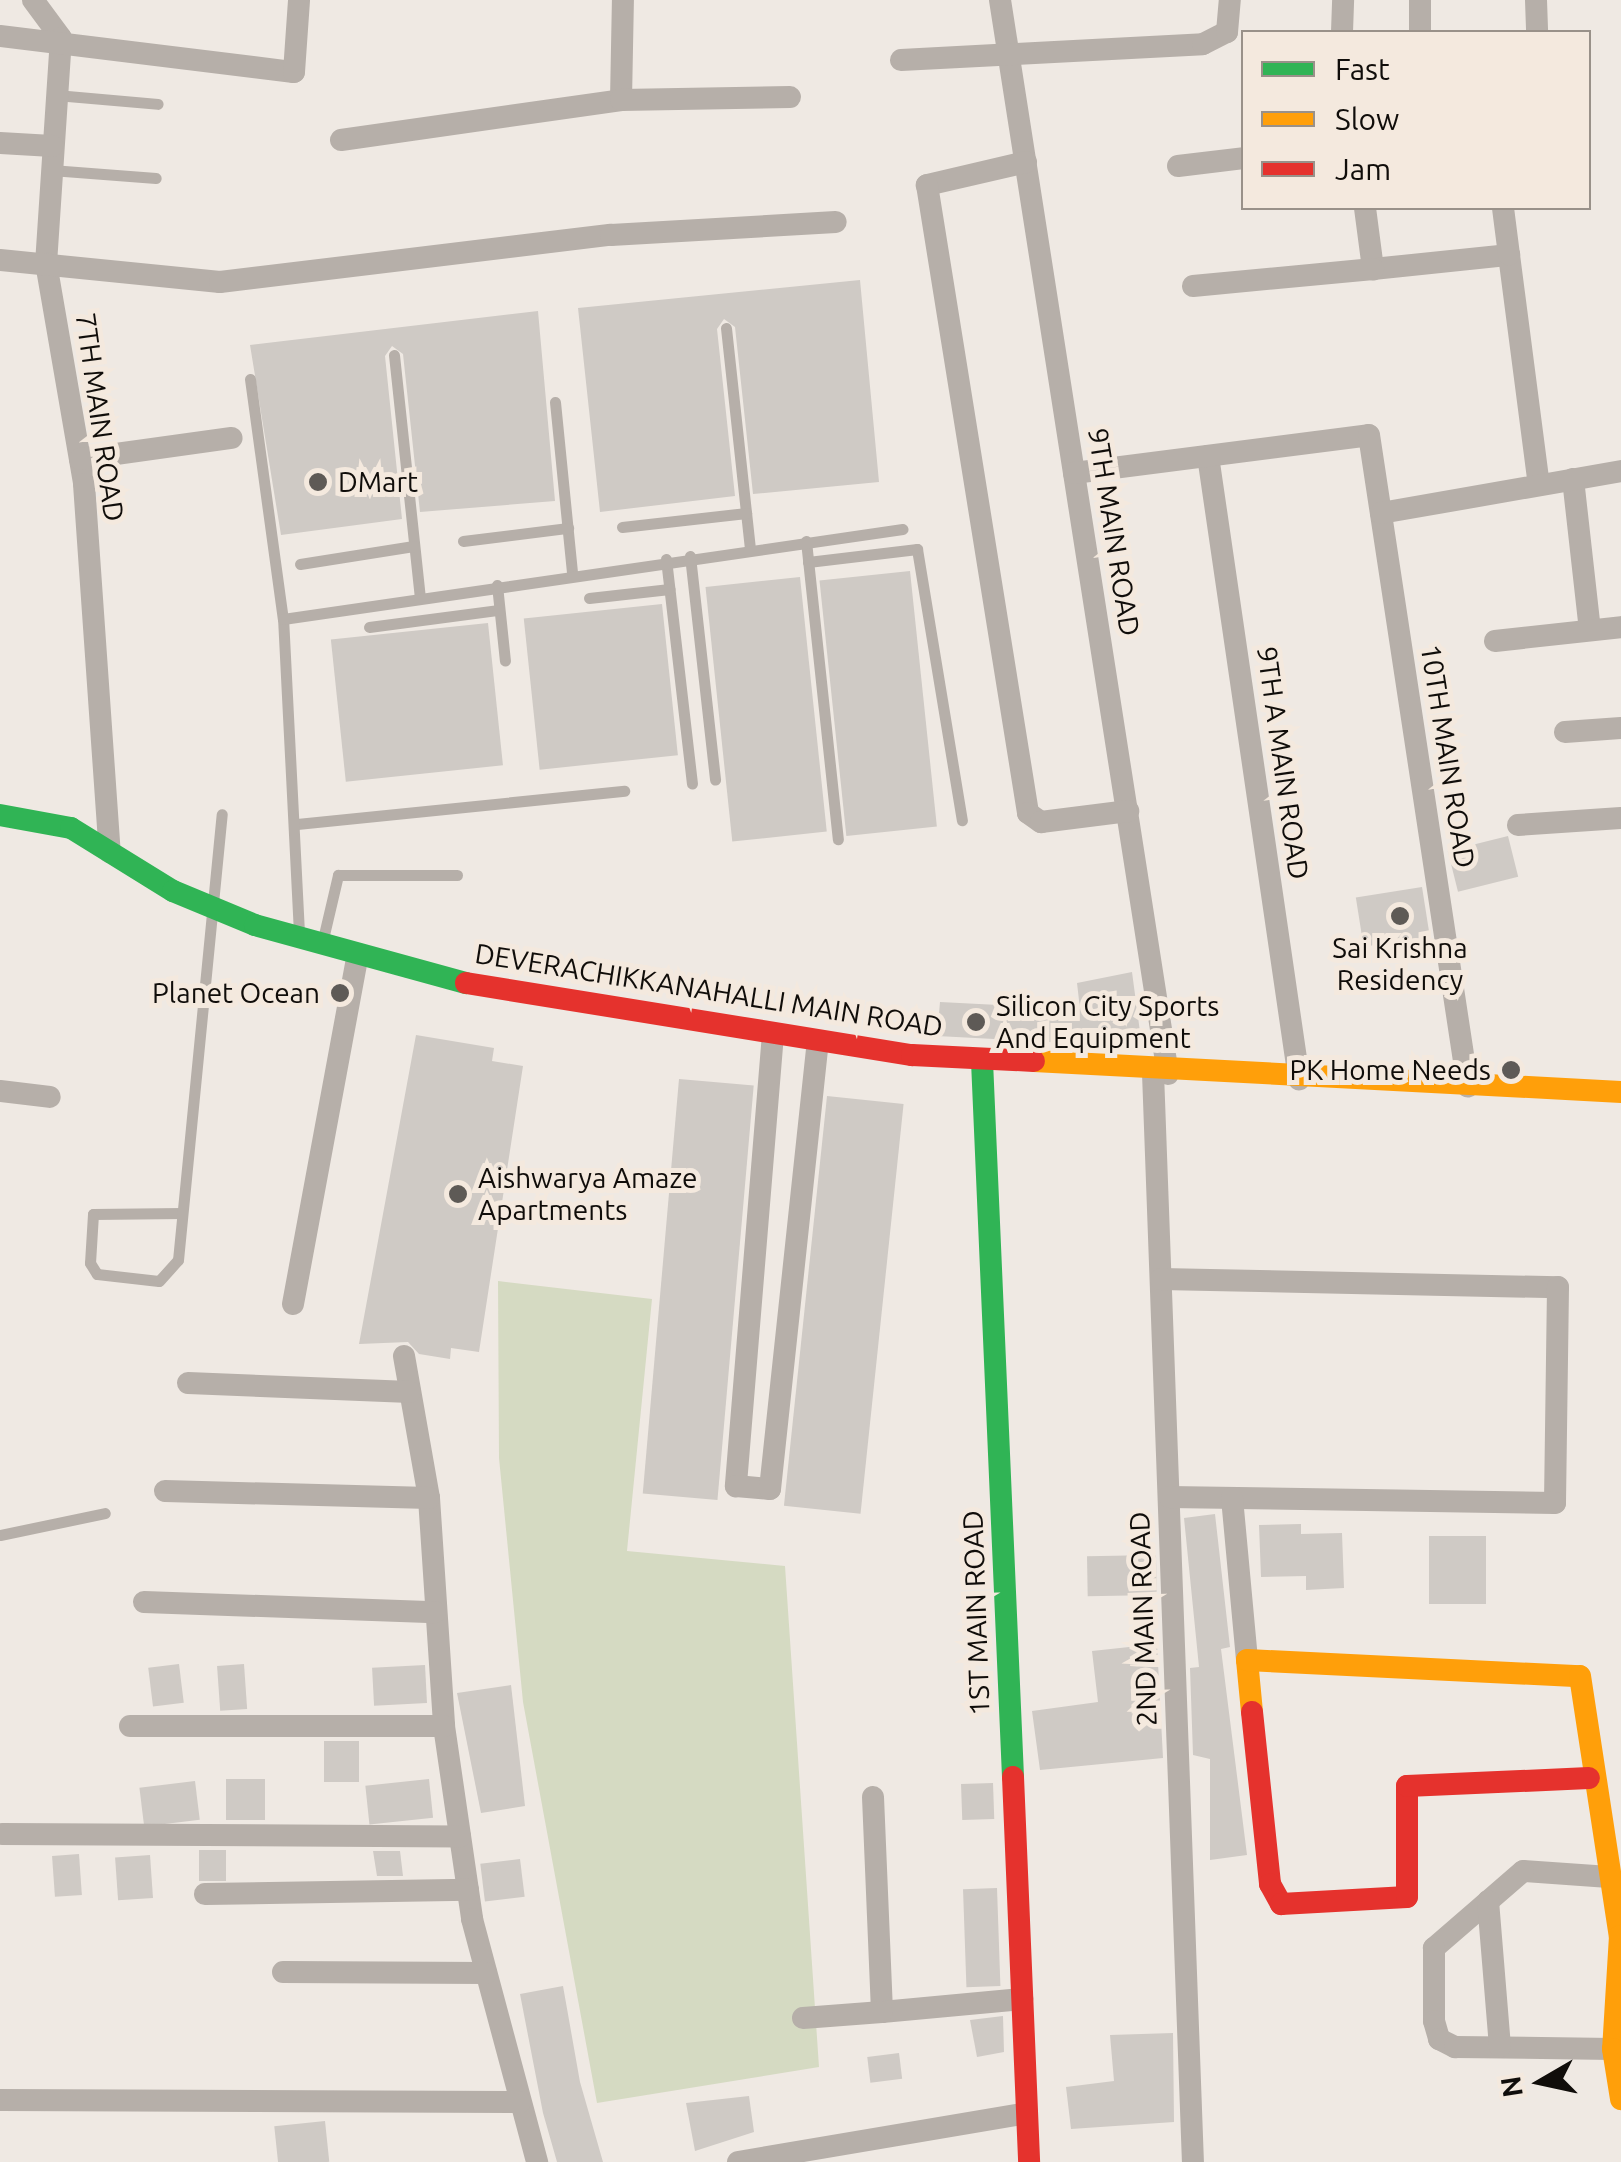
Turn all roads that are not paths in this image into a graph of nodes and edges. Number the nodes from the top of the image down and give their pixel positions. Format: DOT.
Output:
graph roads {
  1 [pos="33,0"];
  2 [pos="299,0"];
  3 [pos="623,0"];
  4 [pos="1000,0"];
  5 [pos="1230,0"];
  6 [pos="1342,0"];
  7 [pos="1420,0"];
  8 [pos="1536,0"];
  9 [pos="1342,30"];
  10 [pos="1420,30"];
  11 [pos="1537,30"];
  12 [pos="0,36"];
  13 [pos="60,38"];
  14 [pos="1008,50"];
  15 [pos="901,60"];
  16 [pos="56,95"];
  17 [pos="790,97"];
  18 [pos="621,100"];
  19 [pos="158,104"];
  20 [pos="341,140"];
  21 [pos="0,143"];
  22 [pos="52,146"];
  23 [pos="1241,158"];
  24 [pos="1026,162"];
  25 [pos="1178,166"];
  26 [pos="51,170"];
  27 [pos="156,178"];
  28 [pos="1366,210"];
  29 [pos="1503,210"];
  30 [pos="836,222"];
  31 [pos="1509,255"];
  32 [pos="0,260"];
  33 [pos="46,263"];
  34 [pos="1373,269"];
  35 [pos="1192,286"];
  36 [pos="726,328"];
  37 [pos="394,354"];
  38 [pos="250,379"];
  39 [pos="555,402"];
  40 [pos="232,438"];
  41 [pos="1208,456"];
  42 [pos="80,459"];
  43 [pos="1621,471"];
  44 [pos="1074,473"];
  45 [pos="1573,479"];
  46 [pos="1539,485"];
  47 [pos="746,512"];
  48 [pos="1381,514"];
  49 [pos="622,527"];
  50 [pos="568,528"];
  51 [pos="903,529"];
  52 [pos="806,541"];
  53 [pos="463,542"];
  54 [pos="414,546"];
  55 [pos="750,548"];
  56 [pos="690,556"];
  57 [pos="666,559"];
  58 [pos="808,562"];
  59 [pos="300,564"];
  60 [pos="572,573"];
  61 [pos="497,585"];
  62 [pos="669,589"];
  63 [pos="420,597"];
  64 [pos="589,598"];
  65 [pos="499,610"];
  66 [pos="283,619"];
  67 [pos="369,627"];
  68 [pos="1621,627"];
  69 [pos="1590,630"];
  70 [pos="1495,641"];
  71 [pos="505,661"];
  72 [pos="1621,728"];
  73 [pos="1565,732"];
  74 [pos="716,780"];
  75 [pos="692,783"];
  76 [pos="624,790"];
  77 [pos="1128,811"];
  78 [pos="222,814"];
  79 [pos="0,816"];
  80 [pos="1621,818"];
  81 [pos="962,820"];
  82 [pos="297,824"];
  83 [pos="1518,825"];
  84 [pos="838,839"];
  85 [pos="110,852"];
  86 [pos="456,875"];
  87 [pos="212,908"];
  88 [pos="311,940"];
  89 [pos="358,954"];
  90 [pos="774,1034"];
  91 [pos="818,1042"];
  92 [pos="982,1061"];
  93 [pos="1161,1074"];
  94 [pos="1299,1079"];
  95 [pos="1468,1087"];
  96 [pos="0,1091"];
  97 [pos="1621,1092"];
  98 [pos="50,1097"];
  99 [pos="182,1213"];
  100 [pos="1161,1279"];
  101 [pos="293,1304"];
  102 [pos="404,1356"];
  103 [pos="188,1383"];
  104 [pos="410,1392"];
  105 [pos="165,1490"];
  106 [pos="1169,1497"];
  107 [pos="429,1498"];
  108 [pos="1232,1498"];
  109 [pos="105,1513"];
  110 [pos="0,1536"];
  111 [pos="144,1602"];
  112 [pos="435,1612"];
  113 [pos="1246,1660"];
  114 [pos="130,1726"];
  115 [pos="444,1726"];
  116 [pos="1588,1778"];
  117 [pos="873,1797"];
  118 [pos="2,1834"];
  119 [pos="460,1836"];
  120 [pos="1609,1877"];
  121 [pos="468,1890"];
  122 [pos="205,1894"];
  123 [pos="1488,1901"];
  124 [pos="283,1972"];
  125 [pos="486,1973"];
  126 [pos="1022,1999"];
  127 [pos="882,2012"];
  128 [pos="803,2018"];
  129 [pos="1500,2047"];
  130 [pos="1613,2049"];
  131 [pos="0,2100"];
  132 [pos="1621,2100"];
  133 [pos="520,2102"];
  134 [pos="1028,2112"];
  135 [pos="537,2162"];
  136 [pos="738,2162"];
  137 [pos="1030,2162"];
  138 [pos="1194,2162"];
  1 -- 13 [label="street"];
  2 -- 13 [label="street"];
  3 -- 18 [label="street"];
  4 -- 14 [label="street, 9TH MAIN ROAD"];
  5 -- 14 [label="street"];
  6 -- 9 [label="street"];
  7 -- 10 [label="street"];
  8 -- 11 [label="street"];
  12 -- 13 [label="street"];
  13 -- 16 [label="street, 7TH MAIN ROAD"];
  14 -- 15 [label="street"];
  14 -- 24 [label="street, 9TH MAIN ROAD"];
  16 -- 19 [label="lane"];
  16 -- 22 [label="street, 7TH MAIN ROAD"];
  17 -- 18 [label="street"];
  18 -- 20 [label="street"];
  21 -- 22 [label="street"];
  22 -- 26 [label="street, 7TH MAIN ROAD"];
  23 -- 25 [label="street"];
  24 -- 44 [label="street, 9TH MAIN ROAD"];
  24 -- 77 [label="street"];
  26 -- 27 [label="lane"];
  26 -- 33 [label="street, 7TH MAIN ROAD"];
  28 -- 34 [label="street"];
  29 -- 31 [label="street"];
  30 -- 33 [label="street"];
  31 -- 34 [label="street"];
  31 -- 46 [label="street"];
  32 -- 33 [label="street"];
  33 -- 42 [label="street, 7TH MAIN ROAD"];
  34 -- 35 [label="street"];
  36 -- 47 [label="lane"];
  37 -- 54 [label="lane"];
  38 -- 66 [label="lane"];
  39 -- 50 [label="lane"];
  40 -- 42 [label="street"];
  41 -- 44 [label="street"];
  41 -- 48 [label="street, 10TH MAIN ROAD"];
  41 -- 94 [label="street, 9TH A MAIN ROAD"];
  42 -- 85 [label="street, 7TH MAIN ROAD"];
  43 -- 45 [label="street"];
  44 -- 77 [label="street, 9TH MAIN ROAD"];
  45 -- 46 [label="street"];
  45 -- 69 [label="street"];
  46 -- 48 [label="street"];
  47 -- 49 [label="lane"];
  47 -- 55 [label="lane"];
  48 -- 95 [label="street, 10TH MAIN ROAD"];
  50 -- 53 [label="lane"];
  50 -- 60 [label="lane"];
  51 -- 52 [label="lane"];
  52 -- 55 [label="lane"];
  52 -- 58 [label="lane"];
  54 -- 59 [label="lane"];
  54 -- 63 [label="lane"];
  55 -- 56 [label="lane"];
  56 -- 57 [label="lane"];
  56 -- 74 [label="lane"];
  57 -- 60 [label="lane"];
  57 -- 62 [label="lane"];
  58 -- 81 [label="lane"];
  58 -- 84 [label="lane"];
  60 -- 61 [label="lane"];
  61 -- 63 [label="lane"];
  61 -- 65 [label="lane"];
  62 -- 64 [label="lane"];
  62 -- 75 [label="lane"];
  63 -- 66 [label="lane"];
  65 -- 67 [label="lane"];
  65 -- 71 [label="lane"];
  66 -- 82 [label="lane"];
  68 -- 69 [label="street"];
  69 -- 70 [label="street"];
  72 -- 73 [label="street"];
  76 -- 82 [label="lane"];
  77 -- 93 [label="street, 9TH MAIN ROAD"];
  78 -- 87 [label="lane"];
  79 -- 85 [label="street, DEVERACHIKKANAHALLI MAIN ROAD"];
  80 -- 83 [label="street"];
  82 -- 88 [label="lane"];
  85 -- 87 [label="street, DEVERACHIKKANAHALLI MAIN ROAD"];
  86 -- 88 [label="lane"];
  87 -- 88 [label="street, DEVERACHIKKANAHALLI MAIN ROAD"];
  87 -- 99 [label="lane"];
  88 -- 89 [label="street, DEVERACHIKKANAHALLI MAIN ROAD"];
  89 -- 90 [label="street, DEVERACHIKKANAHALLI MAIN ROAD"];
  89 -- 101 [label="street"];
  90 -- 91 [label="street, DEVERACHIKKANAHALLI MAIN ROAD"];
  90 -- 91 [label="street"];
  91 -- 92 [label="street, DEVERACHIKKANAHALLI MAIN ROAD"];
  92 -- 93 [label="street, DEVERACHIKKANAHALLI MAIN ROAD"];
  92 -- 126 [label="street, 1ST MAIN ROAD"];
  93 -- 94 [label="street, DEVERACHIKKANAHALLI MAIN ROAD"];
  93 -- 100 [label="street, 2ND MAIN ROAD"];
  94 -- 95 [label="street, DEVERACHIKKANAHALLI MAIN ROAD"];
  95 -- 97 [label="street, DEVERACHIKKANAHALLI MAIN ROAD"];
  96 -- 98 [label="street"];
  99 -- 99 [label="lane"];
  100 -- 106 [label="street, 2ND MAIN ROAD"];
  100 -- 108 [label="street"];
  102 -- 104 [label="street"];
  103 -- 104 [label="street"];
  104 -- 107 [label="street"];
  105 -- 107 [label="street"];
  106 -- 108 [label="street"];
  106 -- 138 [label="street, 2ND MAIN ROAD"];
  107 -- 112 [label="street"];
  108 -- 113 [label="street"];
  109 -- 110 [label="lane"];
  111 -- 112 [label="street"];
  112 -- 115 [label="street"];
  113 -- 116 [label="street"];
  113 -- 116 [label="street"];
  114 -- 115 [label="street"];
  115 -- 119 [label="street"];
  116 -- 120 [label="street"];
  117 -- 127 [label="street"];
  118 -- 119 [label="street"];
  119 -- 121 [label="street"];
  120 -- 123 [label="street"];
  120 -- 130 [label="street"];
  121 -- 122 [label="street"];
  121 -- 125 [label="street"];
  123 -- 129 [label="street"];
  123 -- 129 [label="street"];
  124 -- 125 [label="street"];
  125 -- 133 [label="street"];
  126 -- 127 [label="street"];
  126 -- 134 [label="street, 1ST MAIN ROAD"];
  127 -- 128 [label="street"];
  129 -- 130 [label="street"];
  130 -- 132 [label="street"];
  131 -- 133 [label="street"];
  133 -- 135 [label="street"];
  134 -- 136 [label="street"];
  134 -- 137 [label="street, 1ST MAIN ROAD"];
}
